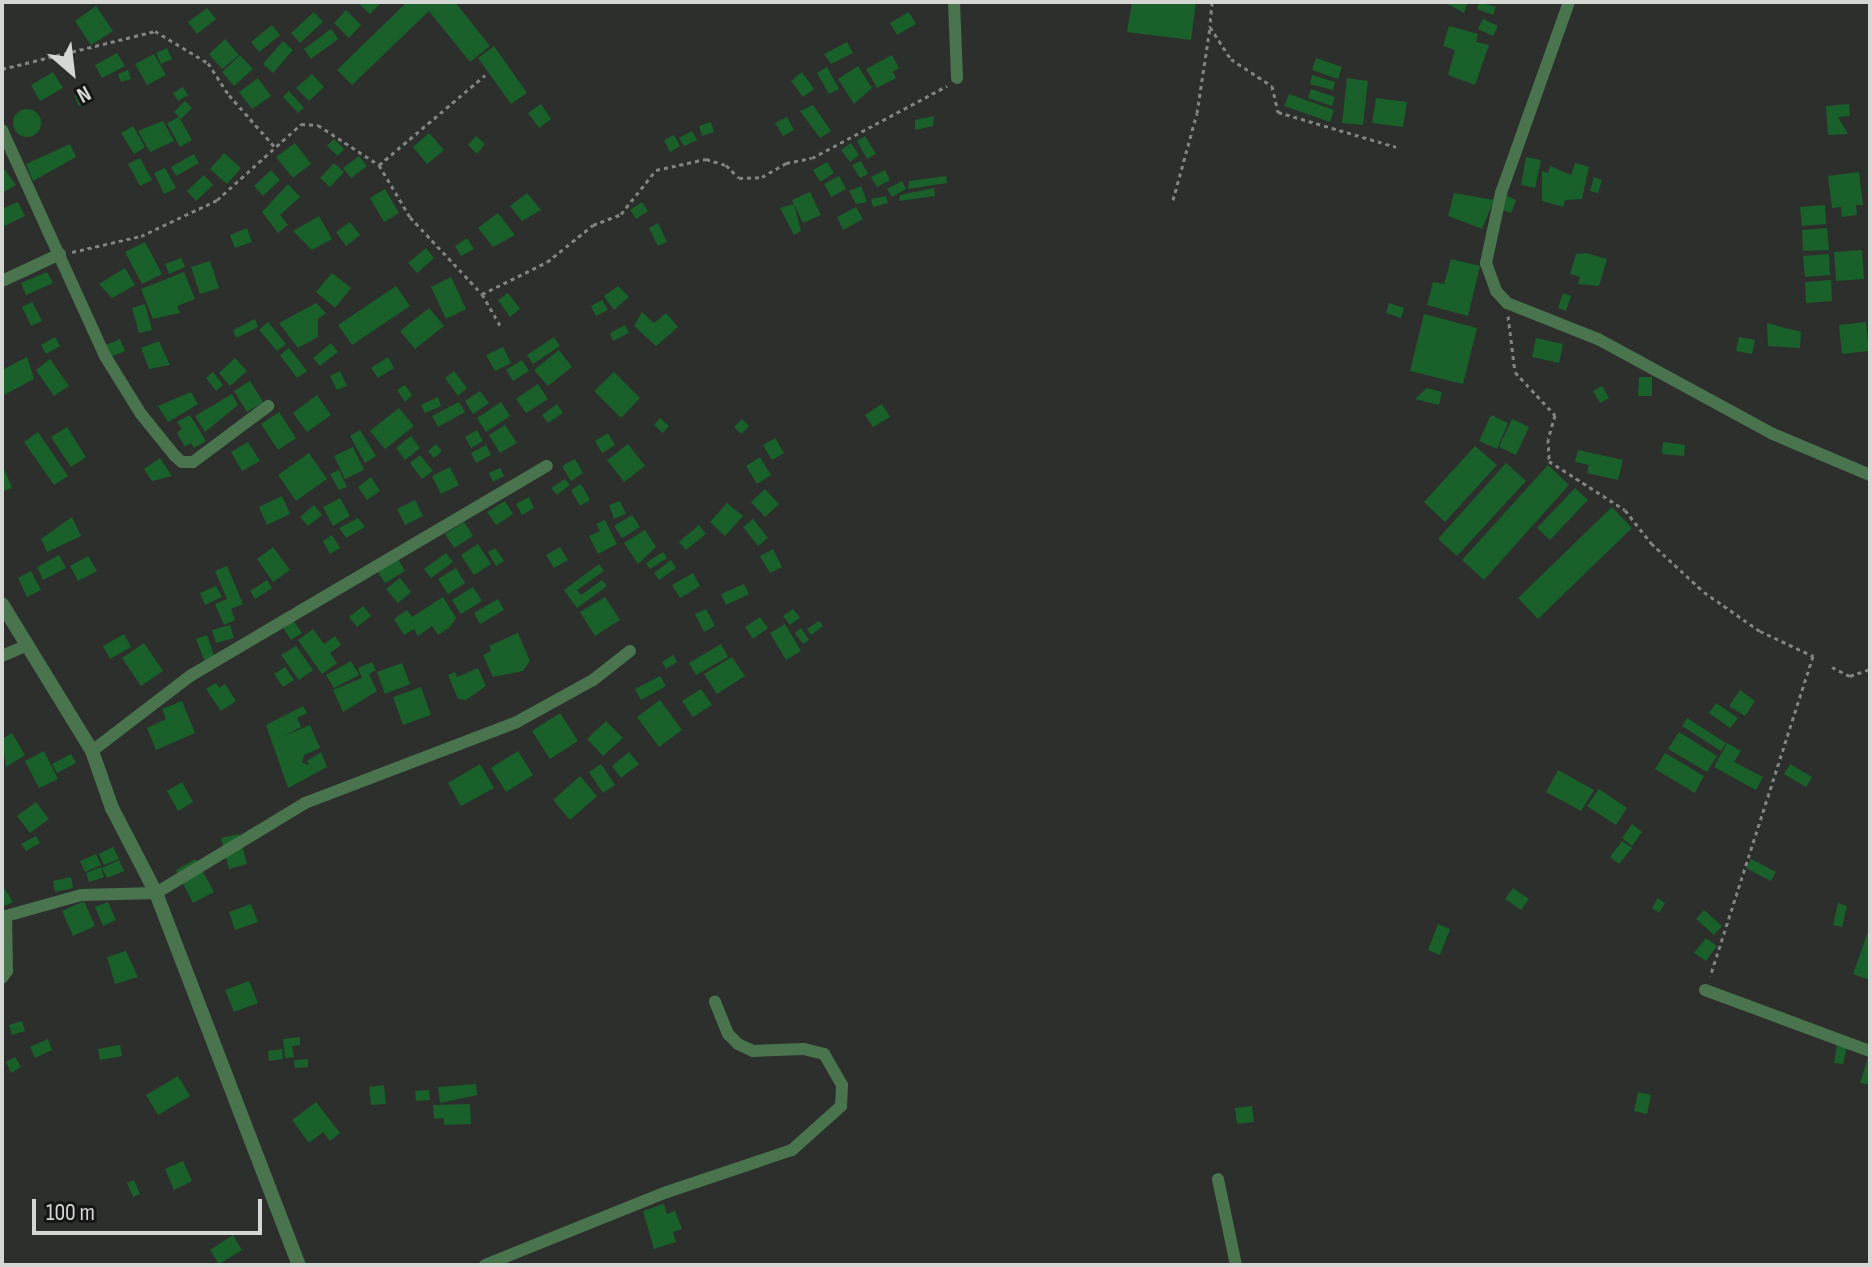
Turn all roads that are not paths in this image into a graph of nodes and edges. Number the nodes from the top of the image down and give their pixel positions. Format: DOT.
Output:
graph roads {
  1 [pos="954,2"];
  2 [pos="1569,2"];
  3 [pos="957,78"];
  4 [pos="2,130"];
  5 [pos="60,254"];
  6 [pos="2,281"];
  7 [pos="268,406"];
  8 [pos="547,466"];
  9 [pos="1870,475"];
  10 [pos="2,604"];
  11 [pos="26,646"];
  12 [pos="630,651"];
  13 [pos="2,656"];
  14 [pos="92,751"];
  15 [pos="156,893"];
  16 [pos="2,978"];
  17 [pos="1705,990"];
  18 [pos="715,1001"];
  19 [pos="1870,1051"];
  20 [pos="1218,1179"];
  21 [pos="299,1265"];
  22 [pos="485,1265"];
  23 [pos="1236,1265"];
  1 -- 3 [label="street"];
  2 -- 9 [label="street"];
  4 -- 5 [label="street"];
  5 -- 6 [label="street"];
  5 -- 7 [label="street"];
  8 -- 14 [label="street"];
  10 -- 11 [label="street"];
  11 -- 13 [label="street"];
  11 -- 14 [label="street"];
  12 -- 15 [label="street"];
  14 -- 15 [label="street"];
  15 -- 16 [label="street"];
  15 -- 21 [label="street"];
  17 -- 19 [label="street"];
  18 -- 22 [label="street"];
  20 -- 23 [label="street"];
}
